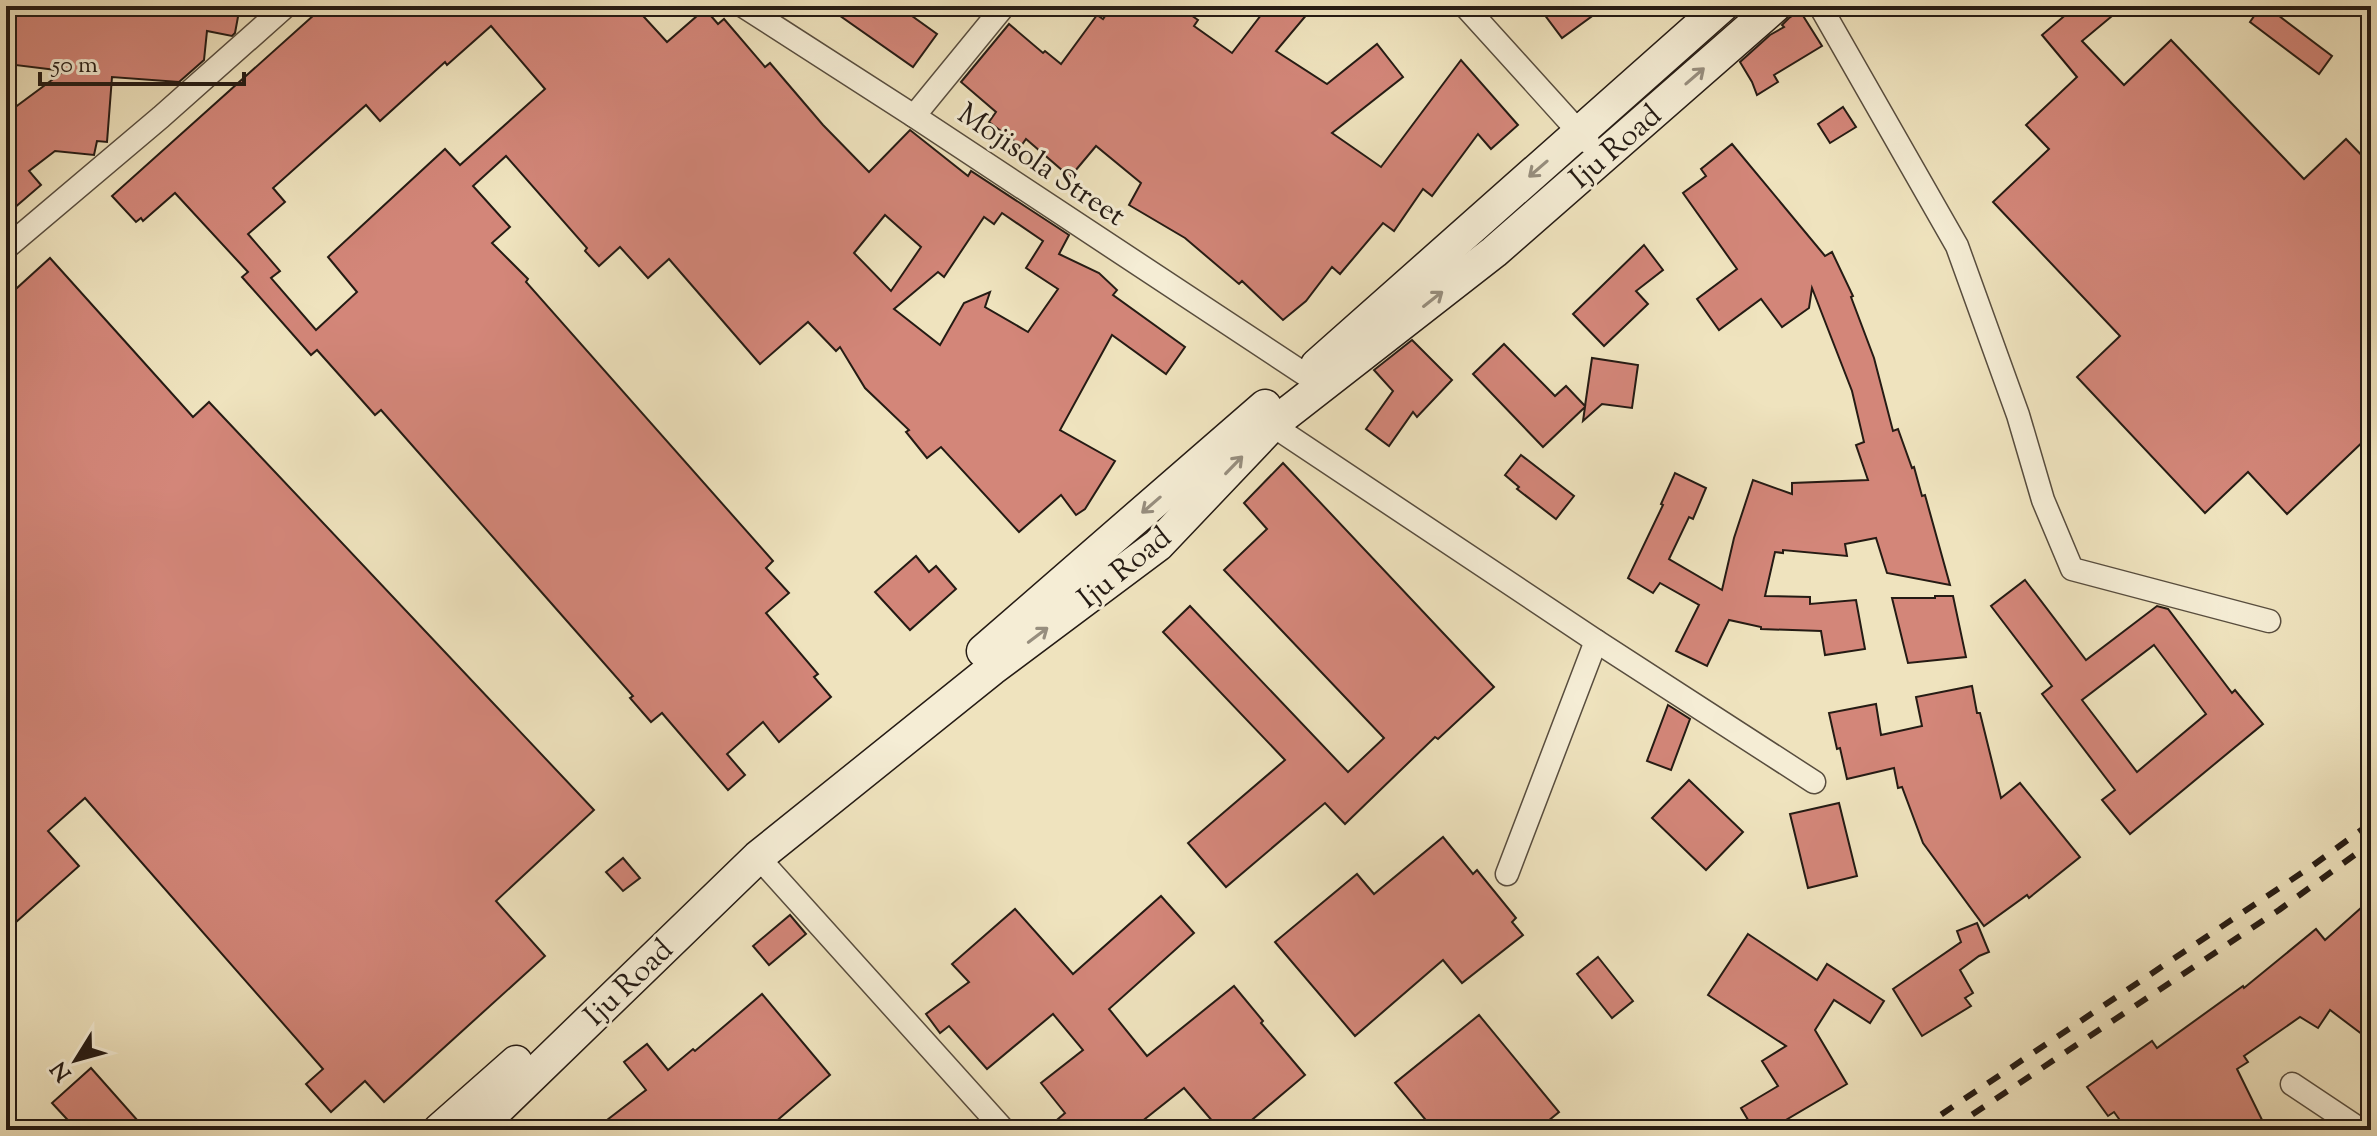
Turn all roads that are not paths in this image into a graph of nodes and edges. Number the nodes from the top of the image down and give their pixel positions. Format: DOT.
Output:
graph roads {
  1 [pos="286,6"];
  2 [pos="743,6"];
  3 [pos="1004,6"];
  4 [pos="1465,6"];
  5 [pos="1722,6"];
  6 [pos="1775,6"];
  7 [pos="1820,6"];
  8 [pos="914,116"];
  9 [pos="1579,133"];
  10 [pos="1601,158"];
  11 [pos="6,248"];
  12 [pos="1306,375"];
  13 [pos="1272,425"];
  14 [pos="2269,621"];
  15 [pos="1596,641"];
  16 [pos="1814,782"];
  17 [pos="758,857"];
  18 [pos="1507,874"];
  19 [pos="2292,1084"];
  20 [pos="439,1130"];
  21 [pos="476,1130"];
  22 [pos="1004,1130"];
  23 [pos="2361,1130"];
  1 -- 11 [label="street"];
  2 -- 8 [label="street, Mojisola Street"];
  3 -- 8 [label="street"];
  4 -- 9 [label="street"];
  5 -- 9 [label="main road, Iju Road"];
  10 -- 6 [label="main road, Iju Road, one-way"];
  7 -- 14 [label="street"];
  8 -- 12 [label="street, Mojisola Street"];
  9 -- 10 [label="street"];
  9 -- 12 [label="main road, Iju Road, one-way"];
  13 -- 10 [label="main road, Iju Road, one-way"];
  12 -- 20 [label="main road, Iju Road, one-way"];
  13 -- 15 [label="street"];
  17 -- 13 [label="main road, Iju Road, one-way"];
  15 -- 16 [label="street"];
  15 -- 18 [label="street"];
  17 -- 21 [label="main road, Iju Road"];
  17 -- 22 [label="street"];
  19 -- 23 [label="street"];
}
